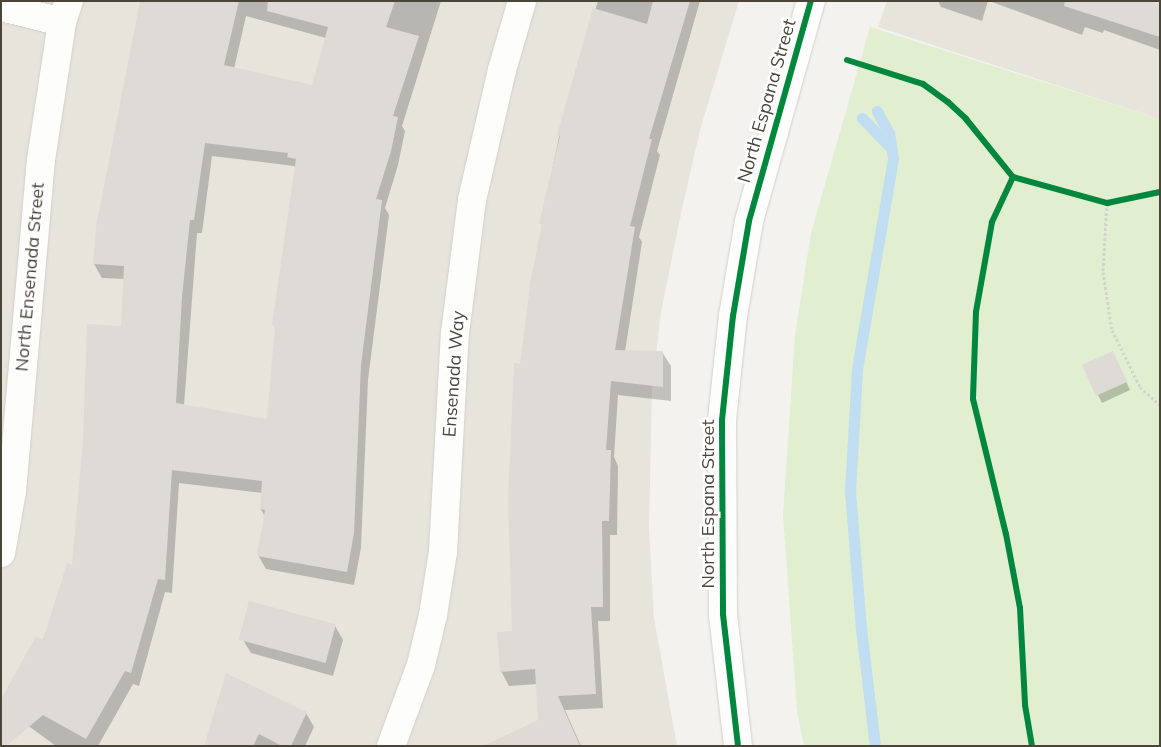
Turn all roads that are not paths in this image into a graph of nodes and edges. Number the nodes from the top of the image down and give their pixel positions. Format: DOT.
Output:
graph roads {
  1 [pos="522,1"];
  2 [pos="811,1"];
  3 [pos="1,7"];
  4 [pos="65,12"];
  5 [pos="7,468"];
  6 [pos="1,553"];
  7 [pos="391,746"];
  8 [pos="738,746"];
  1 -- 7 [label="street, Ensenada Way"];
  2 -- 8 [label="street, North Espana Street"];
  3 -- 4 [label="street"];
  4 -- 5 [label="street, North Ensenada Street"];
  5 -- 6 [label="street, North Ensenada Street"];
}
